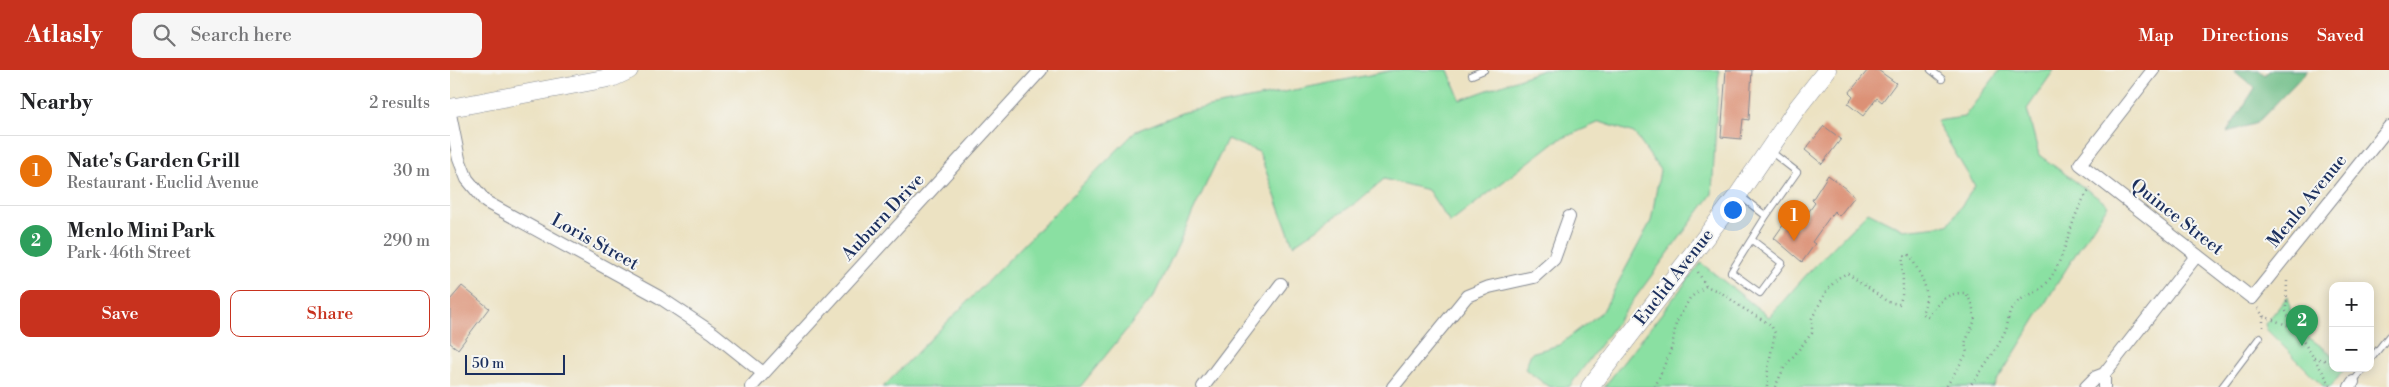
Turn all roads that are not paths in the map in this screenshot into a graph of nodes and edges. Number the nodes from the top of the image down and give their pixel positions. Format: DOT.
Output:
graph roads {
  1 [pos="629,70"];
  2 [pos="1041,70"];
  3 [pos="1484,70"];
  4 [pos="1826,70"];
  5 [pos="1931,70"];
  6 [pos="2153,70"];
  7 [pos="1472,75"];
  8 [pos="1942,79"];
  9 [pos="450,108"];
  10 [pos="450,114"];
  11 [pos="2389,127"];
  12 [pos="1770,151"];
  13 [pos="1738,195"];
  14 [pos="1766,216"];
  15 [pos="1569,217"];
  16 [pos="1752,240"];
  17 [pos="2197,255"];
  18 [pos="1281,284"];
  19 [pos="2252,298"];
  20 [pos="2389,336"];
  21 [pos="2260,337"];
  22 [pos="2374,355"];
  23 [pos="2361,372"];
  24 [pos="763,374"];
  25 [pos="2104,374"];
  26 [pos="2352,385"];
  27 [pos="751,387"];
  28 [pos="1203,387"];
  29 [pos="1393,387"];
  30 [pos="1590,387"];
  31 [pos="2086,387"];
  32 [pos="2104,387"];
  33 [pos="2222,387"];
  1 -- 9 [label="main road"];
  2 -- 24 [label="street, Auburn Drive"];
  3 -- 7 [label="lane"];
  4 -- 12 [label="main road, Euclid Avenue"];
  5 -- 8 [label="lane"];
  6 -- 17 [label="street, Quince Street"];
  10 -- 24 [label="street, Loris Street"];
  11 -- 19 [label="street, Menlo Avenue"];
  12 -- 13 [label="main road, Euclid Avenue"];
  12 -- 14 [label="lane"];
  13 -- 14 [label="lane"];
  13 -- 30 [label="main road, Euclid Avenue"];
  14 -- 16 [label="lane"];
  15 -- 29 [label="street"];
  16 -- 16 [label="lane"];
  17 -- 19 [label="street, Quince Street"];
  17 -- 25 [label="street"];
  18 -- 28 [label="street"];
  20 -- 22 [label="lane"];
  21 -- 33 [label="lane"];
  23 -- 26 [label="lane"];
  24 -- 27 [label="street, Auburn Drive"];
  25 -- 31 [label="street"];
  25 -- 32 [label="street"];
}
